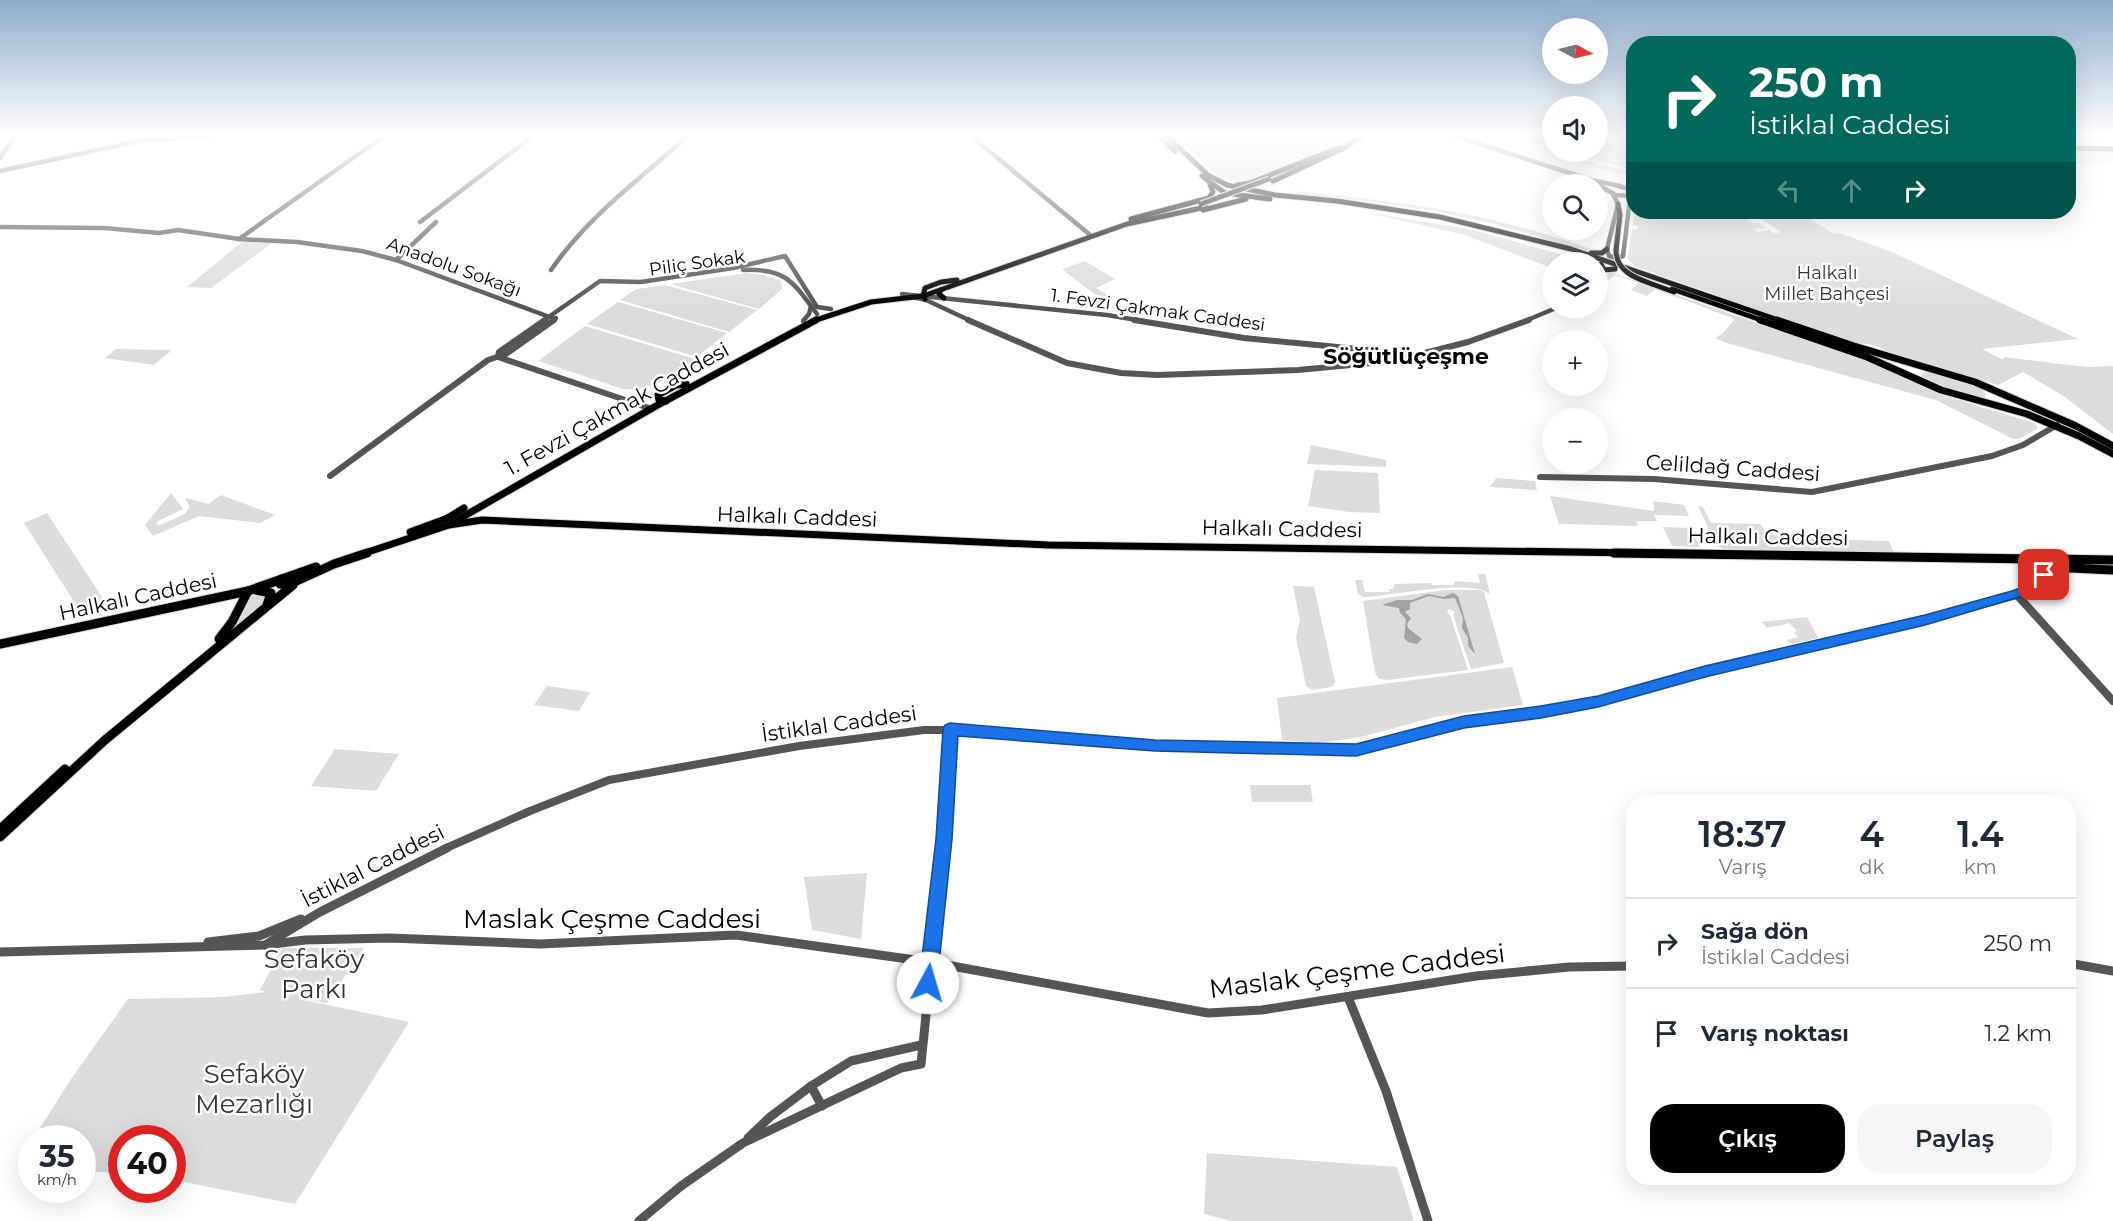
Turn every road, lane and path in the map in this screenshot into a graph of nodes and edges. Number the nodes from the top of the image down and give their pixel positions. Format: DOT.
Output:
graph roads {
  1 [pos="302,193"];
  2 [pos="458,193"];
  3 [pos="624,193"];
  4 [pos="1036,193"];
  5 [pos="1213,193"];
  6 [pos="1217,193"];
  7 [pos="1236,193"];
  8 [pos="1243,193"];
  9 [pos="1252,193"];
  10 [pos="1285,193"];
  11 [pos="1612,193"];
  12 [pos="1255,194"];
  13 [pos="1626,196"];
  14 [pos="1211,197"];
  15 [pos="1294,197"];
  16 [pos="1618,204"];
  17 [pos="1203,205"];
  18 [pos="1131,219"];
  19 [pos="1628,219"];
  20 [pos="1140,221"];
  21 [pos="420,222"];
  22 [pos="436,222"];
  23 [pos="0,227"];
  24 [pos="1089,234"];
  25 [pos="239,239"];
  26 [pos="1608,249"];
  27 [pos="1578,251"];
  28 [pos="1562,252"];
  29 [pos="1623,256"];
  30 [pos="396,260"];
  31 [pos="1608,267"];
  32 [pos="551,270"];
  33 [pos="1635,270"];
  34 [pos="602,282"];
  35 [pos="1652,284"];
  36 [pos="941,290"];
  37 [pos="805,293"];
  38 [pos="924,296"];
  39 [pos="913,297"];
  40 [pos="944,298"];
  41 [pos="811,306"];
  42 [pos="830,312"];
  43 [pos="1542,313"];
  44 [pos="818,316"];
  45 [pos="552,318"];
  46 [pos="1762,321"];
  47 [pos="803,323"];
  48 [pos="498,357"];
  49 [pos="1409,358"];
  50 [pos="1923,366"];
  51 [pos="1916,380"];
  52 [pos="1991,388"];
  53 [pos="658,399"];
  54 [pos="666,401"];
  55 [pos="1980,402"];
  56 [pos="649,407"];
  57 [pos="2057,426"];
  58 [pos="2113,444"];
  59 [pos="2113,454"];
  60 [pos="330,476"];
  61 [pos="1540,477"];
  62 [pos="476,512"];
  63 [pos="541,521"];
  64 [pos="447,522"];
  65 [pos="2024,559"];
  66 [pos="2113,560"];
  67 [pos="2072,564"];
  68 [pos="2048,570"];
  69 [pos="2111,570"];
  70 [pos="282,579"];
  71 [pos="298,581"];
  72 [pos="248,591"];
  73 [pos="2016,595"];
  74 [pos="265,608"];
  75 [pos="0,644"];
  76 [pos="2113,701"];
  77 [pos="950,729"];
  78 [pos="0,829"];
  79 [pos="0,837"];
  80 [pos="320,912"];
  81 [pos="265,945"];
  82 [pos="188,946"];
  83 [pos="0,952"];
  84 [pos="930,962"];
  85 [pos="2076,964"];
  86 [pos="1626,966"];
  87 [pos="2113,970"];
  88 [pos="1348,997"];
  89 [pos="921,1046"];
  90 [pos="811,1086"];
  91 [pos="822,1106"];
  92 [pos="743,1143"];
  93 [pos="639,1221"];
  94 [pos="1428,1221"];
  1 -- 25 [label="street"];
  2 -- 21 [label="street"];
  3 -- 32 [label="street"];
  4 -- 24 [label="street"];
  5 -- 14 [label="main road"];
  6 -- 14 [label="main road"];
  7 -- 17 [label="main road, bridge"];
  8 -- 12 [label="main road"];
  9 -- 12 [label="main road"];
  10 -- 15 [label="main road"];
  11 -- 13 [label="street"];
  11 -- 16 [label="street"];
  12 -- 15 [label="main road"];
  12 -- 20 [label="main road"];
  12 -- 28 [label="main road"];
  14 -- 18 [label="main road"];
  15 -- 27 [label="main road"];
  16 -- 26 [label="street"];
  16 -- 35 [label="main road, bridge"];
  17 -- 18 [label="main road"];
  17 -- 20 [label="main road"];
  18 -- 24 [label="main road"];
  19 -- 29 [label="street"];
  20 -- 36 [label="main road"];
  22 -- 30 [label="street"];
  23 -- 25 [label="street, Anadolu Sokağı"];
  24 -- 38 [label="main road"];
  25 -- 30 [label="street, Anadolu Sokağı"];
  26 -- 27 [label="main road"];
  26 -- 29 [label="street"];
  27 -- 33 [label="main road"];
  29 -- 33 [label="main road"];
  30 -- 45 [label="street, Anadolu Sokağı"];
  31 -- 46 [label="main road"];
  33 -- 50 [label="main road"];
  34 -- 37 [label="street, Piliç Sokak"];
  34 -- 37 [label="street, Piliç Sokak"];
  34 -- 45 [label="street"];
  35 -- 46 [label="main road"];
  36 -- 38 [label="main road"];
  36 -- 40 [label="main road"];
  37 -- 41 [label="street, Piliç Sokak"];
  37 -- 42 [label="street"];
  38 -- 39 [label="main road"];
  38 -- 40 [label="street, 1. Fevzi Çakmak Caddesi"];
  38 -- 42 [label="main road"];
  38 -- 49 [label="street"];
  39 -- 42 [label="main road"];
  40 -- 49 [label="street, 1. Fevzi Çakmak Caddesi"];
  41 -- 44 [label="street, Piliç Sokak"];
  41 -- 47 [label="street"];
  42 -- 44 [label="main road"];
  43 -- 49 [label="street"];
  44 -- 47 [label="main road"];
  45 -- 48 [label="street"];
  46 -- 51 [label="main road"];
  47 -- 53 [label="main road"];
  47 -- 54 [label="main road, 1. Fevzi Çakmak Caddesi"];
  48 -- 56 [label="street"];
  48 -- 60 [label="street"];
  50 -- 51 [label="main road"];
  50 -- 52 [label="main road"];
  51 -- 55 [label="main road"];
  52 -- 55 [label="main road"];
  52 -- 58 [label="main road"];
  53 -- 54 [label="main road"];
  53 -- 56 [label="main road"];
  54 -- 56 [label="main road, 1. Fevzi Çakmak Caddesi"];
  55 -- 57 [label="main road"];
  56 -- 62 [label="main road, 1. Fevzi Çakmak Caddesi"];
  56 -- 64 [label="main road"];
  57 -- 59 [label="main road"];
  57 -- 61 [label="street, Celildağ Caddesi"];
  62 -- 63 [label="main road, Halkalı Caddesi"];
  62 -- 64 [label="main road, Halkalı Caddesi"];
  63 -- 64 [label="main road, Halkalı Caddesi"];
  63 -- 65 [label="main road, Halkalı Caddesi"];
  64 -- 70 [label="main road, Halkalı Caddesi"];
  64 -- 71 [label="main road, Halkalı Caddesi"];
  65 -- 67 [label="main road, Halkalı Caddesi"];
  65 -- 68 [label="main road, Halkalı Caddesi"];
  66 -- 67 [label="main road, Halkalı Caddesi"];
  67 -- 68 [label="main road"];
  67 -- 68 [label="main road, Halkalı Caddesi"];
  67 -- 69 [label="main road, Halkalı Caddesi"];
  68 -- 73 [label="street, İstiklal Caddesi"];
  70 -- 71 [label="main road, Halkalı Caddesi"];
  70 -- 72 [label="main road, Halkalı Caddesi"];
  71 -- 74 [label="main road"];
  72 -- 74 [label="main road"];
  72 -- 75 [label="main road, Halkalı Caddesi"];
  72 -- 78 [label="main road"];
  73 -- 76 [label="street"];
  73 -- 77 [label="street, İstiklal Caddesi"];
  74 -- 79 [label="main road"];
  77 -- 80 [label="street, İstiklal Caddesi"];
  77 -- 84 [label="street"];
  80 -- 81 [label="street, İstiklal Caddesi"];
  80 -- 82 [label="street"];
  81 -- 82 [label="street, Maslak Çeşme Caddesi"];
  81 -- 84 [label="street, Maslak Çeşme Caddesi"];
  82 -- 83 [label="street"];
  84 -- 88 [label="street, Maslak Çeşme Caddesi"];
  84 -- 89 [label="street"];
  85 -- 87 [label="street"];
  86 -- 88 [label="street, Maslak Çeşme Caddesi"];
  88 -- 94 [label="street"];
  89 -- 90 [label="street"];
  89 -- 91 [label="street"];
  90 -- 91 [label="street"];
  90 -- 92 [label="street"];
  91 -- 92 [label="street"];
  92 -- 93 [label="street"];
}
